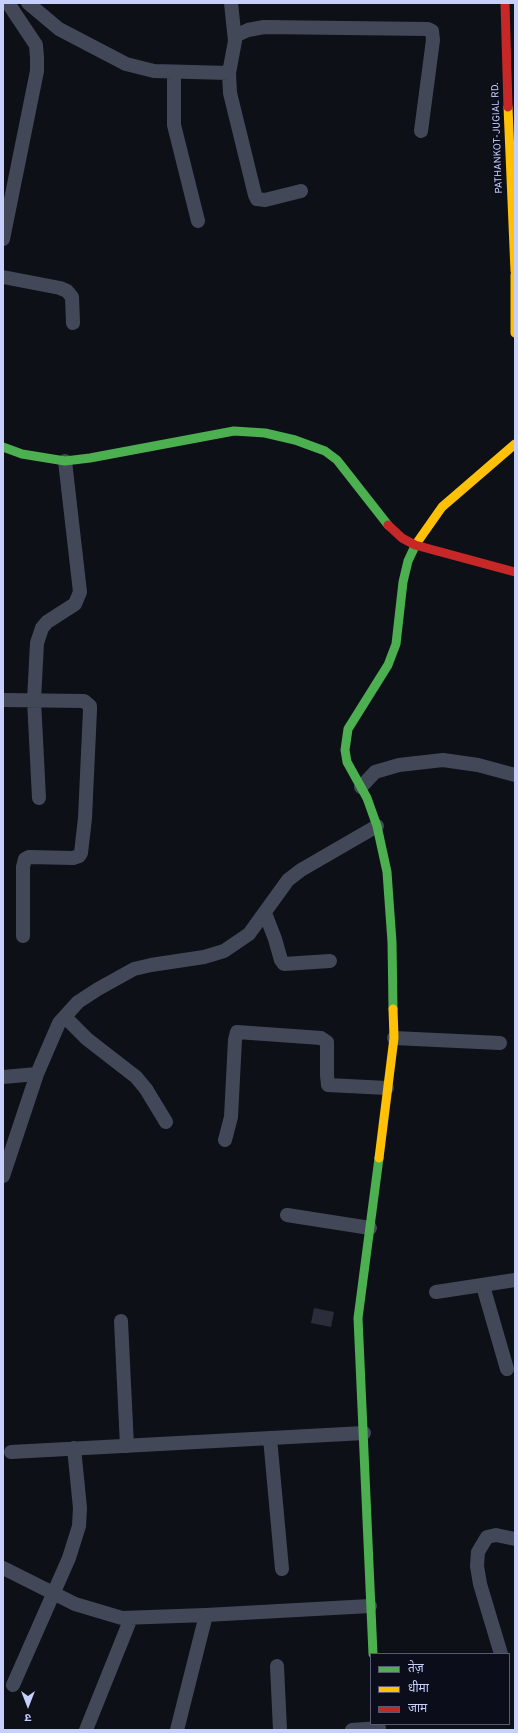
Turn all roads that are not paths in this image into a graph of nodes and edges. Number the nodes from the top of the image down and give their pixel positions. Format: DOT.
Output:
graph roads {
  1 [pos="8,3"];
  2 [pos="28,3"];
  3 [pos="231,3"];
  4 [pos="505,3"];
  5 [pos="235,36"];
  6 [pos="174,72"];
  7 [pos="229,73"];
  8 [pos="421,131"];
  9 [pos="300,191"];
  10 [pos="198,221"];
  11 [pos="3,239"];
  12 [pos="515,271"];
  13 [pos="515,275"];
  14 [pos="3,277"];
  15 [pos="73,324"];
  16 [pos="515,333"];
  17 [pos="515,444"];
  18 [pos="3,447"];
  19 [pos="65,461"];
  20 [pos="415,545"];
  21 [pos="515,572"];
  22 [pos="3,700"];
  23 [pos="34,700"];
  24 [pos="515,775"];
  25 [pos="361,787"];
  26 [pos="38,798"];
  27 [pos="377,826"];
  28 [pos="265,913"];
  29 [pos="23,936"];
  30 [pos="330,962"];
  31 [pos="65,1017"];
  32 [pos="394,1038"];
  33 [pos="500,1043"];
  34 [pos="37,1074"];
  35 [pos="3,1077"];
  36 [pos="387,1088"];
  37 [pos="166,1122"];
  38 [pos="225,1140"];
  39 [pos="3,1176"];
  40 [pos="287,1215"];
  41 [pos="370,1228"];
  42 [pos="515,1280"];
  43 [pos="483,1286"];
  44 [pos="436,1292"];
  45 [pos="121,1321"];
  46 [pos="507,1369"];
  47 [pos="364,1433"];
  48 [pos="270,1438"];
  49 [pos="127,1446"];
  50 [pos="74,1448"];
  51 [pos="11,1452"];
  52 [pos="515,1539"];
  53 [pos="3,1568"];
  54 [pos="282,1569"];
  55 [pos="53,1592"];
  56 [pos="370,1606"];
  57 [pos="206,1615"];
  58 [pos="131,1618"];
  59 [pos="373,1653"];
  60 [pos="501,1653"];
  61 [pos="277,1666"];
  62 [pos="13,1685"];
  63 [pos="379,1727"];
  64 [pos="86,1730"];
  65 [pos="177,1730"];
  66 [pos="280,1730"];
  67 [pos="352,1730"];
  1 -- 11 [label="street"];
  2 -- 6 [label="street"];
  3 -- 5 [label="street"];
  4 -- 12 [label="street, PATHANKOT-JUGIAL RD."];
  5 -- 7 [label="street"];
  5 -- 8 [label="street"];
  6 -- 7 [label="street"];
  6 -- 10 [label="street"];
  7 -- 9 [label="street"];
  13 -- 16 [label="street"];
  14 -- 15 [label="street"];
  17 -- 20 [label="street"];
  18 -- 19 [label="street"];
  19 -- 20 [label="street"];
  19 -- 23 [label="street"];
  20 -- 21 [label="street"];
  20 -- 25 [label="street"];
  22 -- 23 [label="street"];
  23 -- 26 [label="street"];
  23 -- 29 [label="street"];
  24 -- 25 [label="street"];
  25 -- 27 [label="street"];
  27 -- 28 [label="street"];
  27 -- 32 [label="street"];
  28 -- 30 [label="street"];
  28 -- 31 [label="street"];
  31 -- 34 [label="street"];
  31 -- 37 [label="street"];
  32 -- 33 [label="street"];
  32 -- 36 [label="street"];
  34 -- 35 [label="street"];
  34 -- 39 [label="street"];
  36 -- 38 [label="street"];
  36 -- 41 [label="street"];
  40 -- 41 [label="street"];
  41 -- 47 [label="street"];
  42 -- 43 [label="street"];
  43 -- 44 [label="street"];
  43 -- 46 [label="street"];
  45 -- 49 [label="street"];
  47 -- 48 [label="street"];
  47 -- 56 [label="street"];
  48 -- 49 [label="street"];
  48 -- 54 [label="street"];
  49 -- 50 [label="street"];
  50 -- 51 [label="street"];
  50 -- 55 [label="street"];
  52 -- 60 [label="street"];
  53 -- 55 [label="street"];
  55 -- 58 [label="street"];
  55 -- 62 [label="street"];
  56 -- 57 [label="street"];
  56 -- 59 [label="street"];
  57 -- 58 [label="street"];
  57 -- 65 [label="street"];
  58 -- 64 [label="street"];
  61 -- 66 [label="street"];
  63 -- 67 [label="street"];
}
